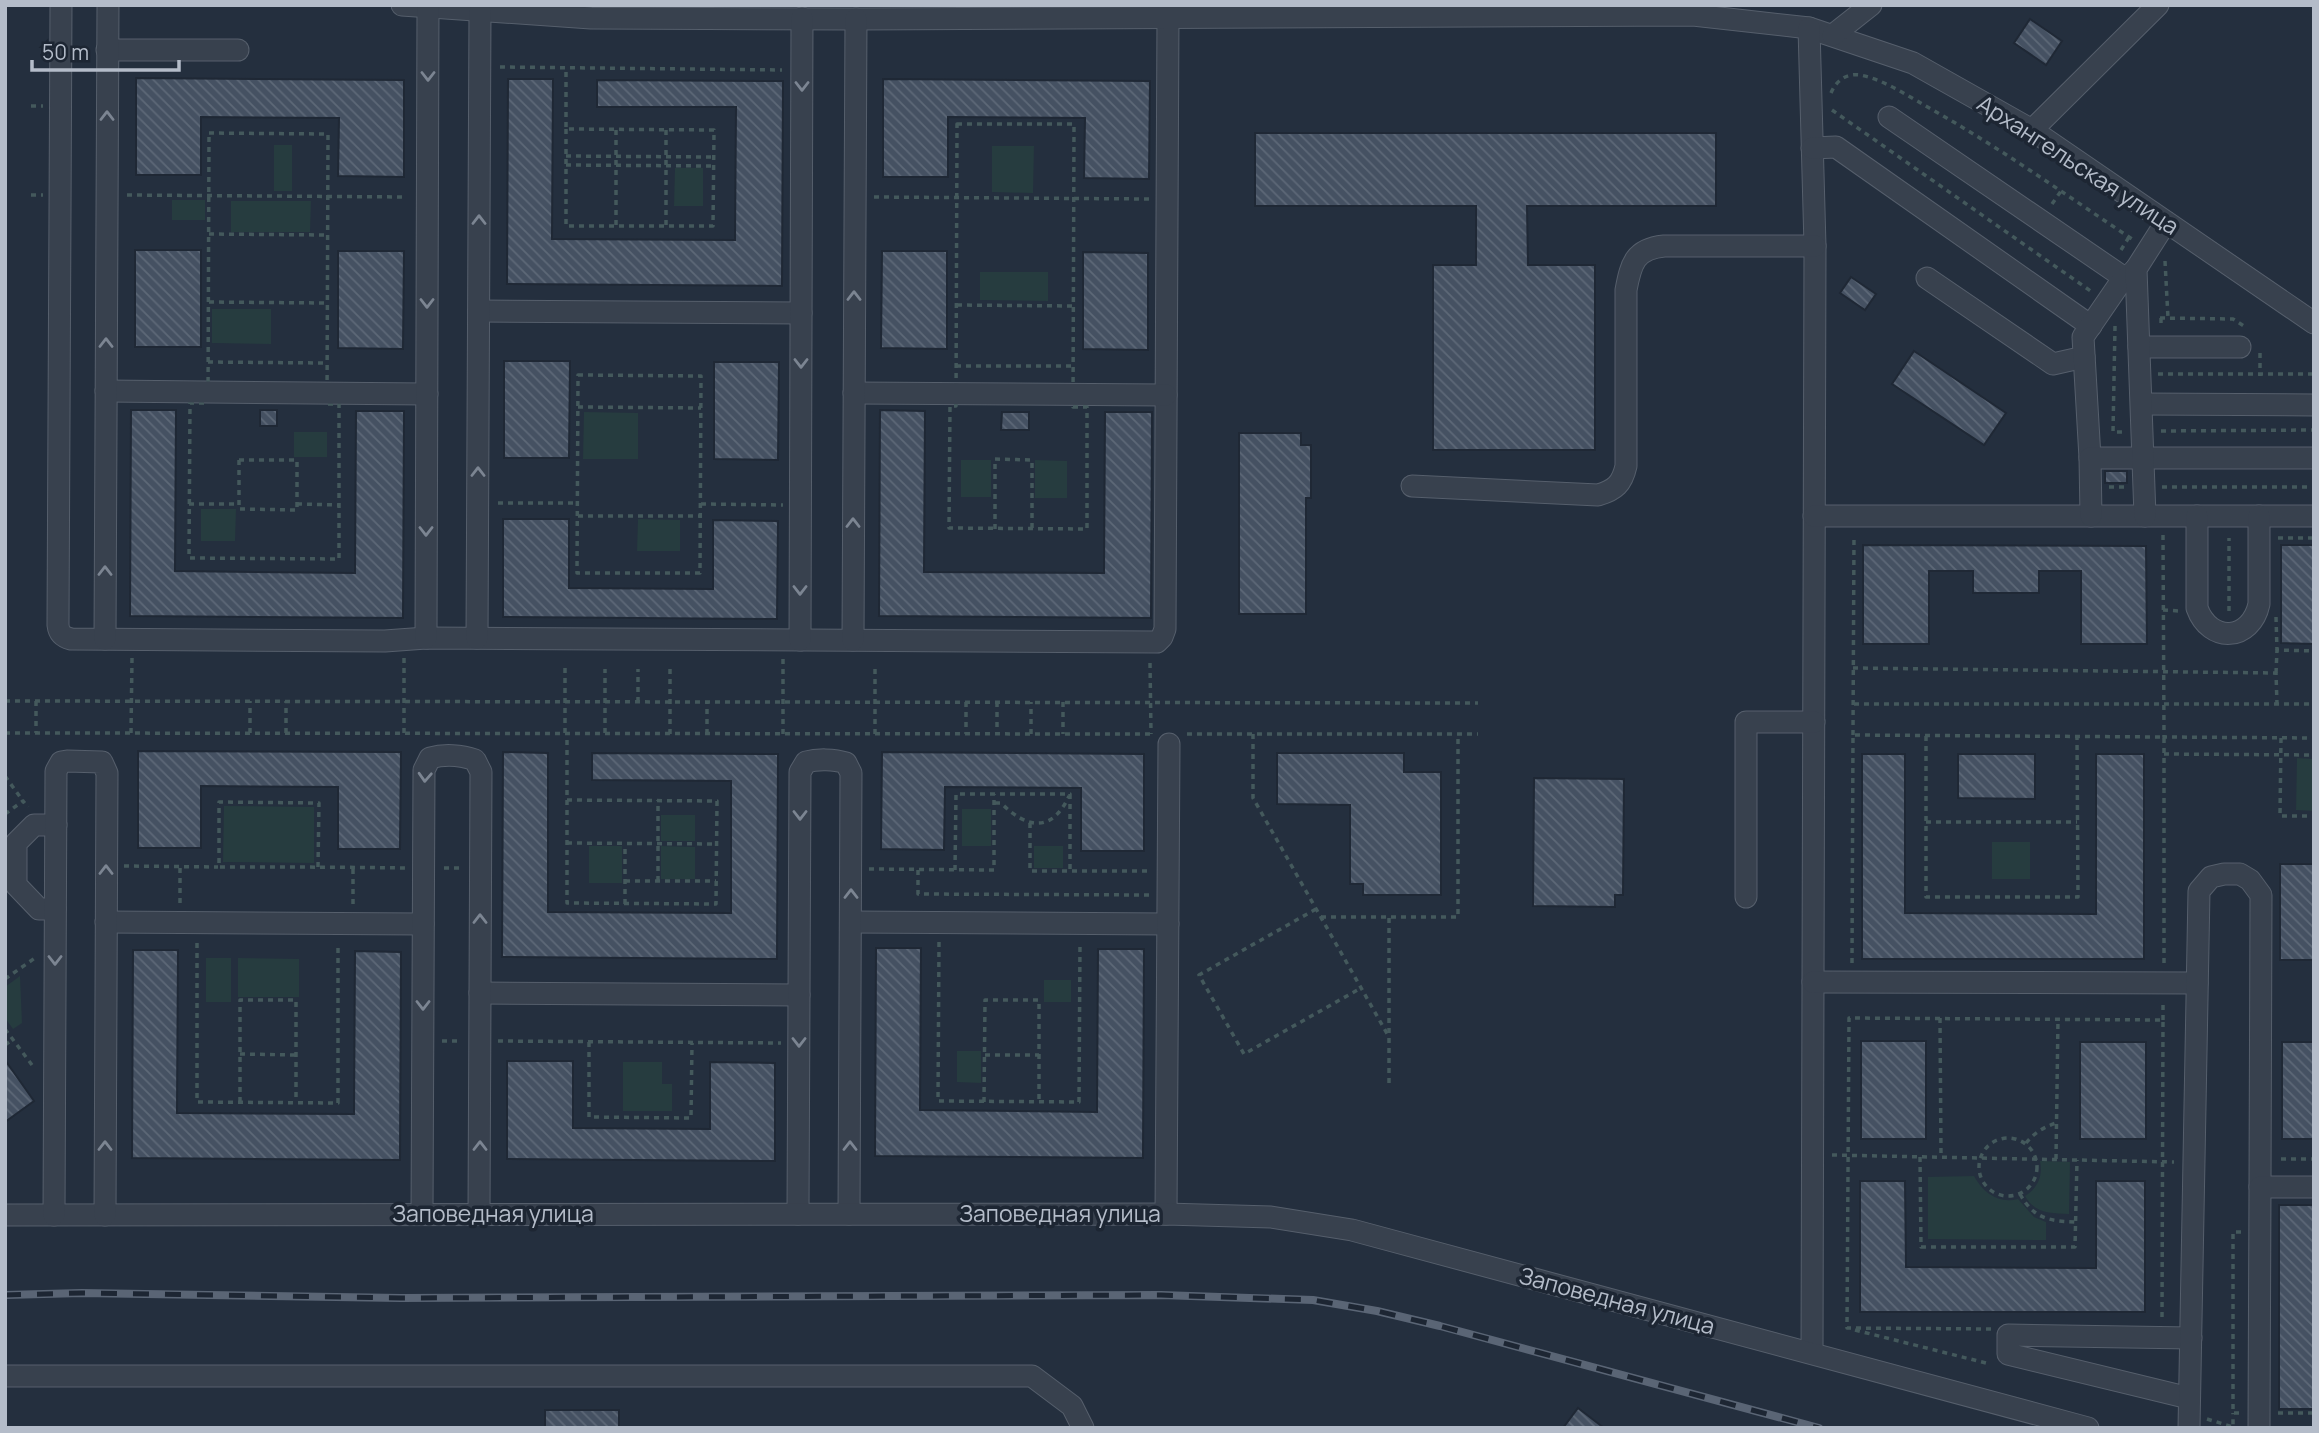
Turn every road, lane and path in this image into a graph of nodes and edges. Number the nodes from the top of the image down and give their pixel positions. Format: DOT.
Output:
graph roads {
  1 [pos="61,5"];
  2 [pos="107,5"];
  3 [pos="402,5"];
  4 [pos="1871,5"];
  5 [pos="2158,5"];
  6 [pos="428,8"];
  7 [pos="480,12"];
  8 [pos="1168,16"];
  9 [pos="802,18"];
  10 [pos="856,19"];
  11 [pos="1809,28"];
  12 [pos="1833,35"];
  13 [pos="107,50"];
  14 [pos="238,50"];
  15 [pos="500,58"];
  16 [pos="566,69"];
  17 [pos="786,70"];
  18 [pos="1889,117"];
  19 [pos="566,128"];
  20 [pos="616,129"];
  21 [pos="666,129"];
  22 [pos="2032,130"];
  23 [pos="1812,148"];
  24 [pos="566,156"];
  25 [pos="616,157"];
  26 [pos="666,157"];
  27 [pos="714,157"];
  28 [pos="566,165"];
  29 [pos="616,165"];
  30 [pos="666,166"];
  31 [pos="714,166"];
  32 [pos="1969,171"];
  33 [pos="31,195"];
  34 [pos="60,195"];
  35 [pos="107,195"];
  36 [pos="209,196"];
  37 [pos="328,197"];
  38 [pos="398,197"];
  39 [pos="888,197"];
  40 [pos="957,197"];
  41 [pos="1074,198"];
  42 [pos="1146,199"];
  43 [pos="1937,219"];
  44 [pos="2166,222"];
  45 [pos="616,226"];
  46 [pos="666,226"];
  47 [pos="209,234"];
  48 [pos="327,235"];
  49 [pos="1815,246"];
  50 [pos="2131,274"];
  51 [pos="1927,278"];
  52 [pos="209,302"];
  53 [pos="327,303"];
  54 [pos="956,305"];
  55 [pos="1073,306"];
  56 [pos="479,311"];
  57 [pos="801,313"];
  58 [pos="2314,323"];
  59 [pos="2091,326"];
  60 [pos="2139,347"];
  61 [pos="2240,347"];
  62 [pos="208,348"];
  63 [pos="327,348"];
  64 [pos="956,349"];
  65 [pos="1073,349"];
  66 [pos="2084,357"];
  67 [pos="208,362"];
  68 [pos="327,363"];
  69 [pos="956,366"];
  70 [pos="1073,366"];
  71 [pos="2140,374"];
  72 [pos="2314,374"];
  73 [pos="106,391"];
  74 [pos="854,393"];
  75 [pos="427,394"];
  76 [pos="1166,395"];
  77 [pos="2142,404"];
  78 [pos="2314,405"];
  79 [pos="578,407"];
  80 [pos="701,408"];
  81 [pos="190,420"];
  82 [pos="339,421"];
  83 [pos="2314,430"];
  84 [pos="2143,431"];
  85 [pos="2113,432"];
  86 [pos="950,434"];
  87 [pos="1087,435"];
  88 [pos="2090,458"];
  89 [pos="2144,458"];
  90 [pos="2314,458"];
  91 [pos="1412,486"];
  92 [pos="2090,487"];
  93 [pos="2145,487"];
  94 [pos="2314,487"];
  95 [pos="508,503"];
  96 [pos="578,503"];
  97 [pos="189,504"];
  98 [pos="239,504"];
  99 [pos="701,504"];
  100 [pos="297,505"];
  101 [pos="339,505"];
  102 [pos="774,505"];
  103 [pos="578,516"];
  104 [pos="701,516"];
  105 [pos="1814,516"];
  106 [pos="2091,516"];
  107 [pos="2145,516"];
  108 [pos="2197,516"];
  109 [pos="2259,516"];
  110 [pos="2314,516"];
  111 [pos="995,529"];
  112 [pos="1032,529"];
  113 [pos="1866,536"];
  114 [pos="2197,538"];
  115 [pos="2229,538"];
  116 [pos="2259,538"];
  117 [pos="2314,538"];
  118 [pos="2229,611"];
  119 [pos="477,638"];
  120 [pos="105,639"];
  121 [pos="132,639"];
  122 [pos="415,639"];
  123 [pos="791,640"];
  124 [pos="853,640"];
  125 [pos="1150,642"];
  126 [pos="2314,651"];
  127 [pos="565,668"];
  128 [pos="606,668"];
  129 [pos="638,668"];
  130 [pos="1853,668"];
  131 [pos="670,669"];
  132 [pos="875,669"];
  133 [pos="2164,672"];
  134 [pos="2276,673"];
  135 [pos="5,701"];
  136 [pos="36,701"];
  137 [pos="131,701"];
  138 [pos="250,701"];
  139 [pos="286,701"];
  140 [pos="404,702"];
  141 [pos="565,702"];
  142 [pos="605,702"];
  143 [pos="638,702"];
  144 [pos="670,702"];
  145 [pos="708,702"];
  146 [pos="783,702"];
  147 [pos="875,702"];
  148 [pos="966,702"];
  149 [pos="997,702"];
  150 [pos="1031,702"];
  151 [pos="1063,702"];
  152 [pos="1150,703"];
  153 [pos="1478,703"];
  154 [pos="1853,704"];
  155 [pos="2164,704"];
  156 [pos="2277,704"];
  157 [pos="2314,704"];
  158 [pos="1814,722"];
  159 [pos="5,733"];
  160 [pos="36,733"];
  161 [pos="131,733"];
  162 [pos="250,733"];
  163 [pos="285,733"];
  164 [pos="404,733"];
  165 [pos="605,733"];
  166 [pos="566,734"];
  167 [pos="670,734"];
  168 [pos="707,734"];
  169 [pos="783,734"];
  170 [pos="875,734"];
  171 [pos="966,734"];
  172 [pos="997,734"];
  173 [pos="1031,734"];
  174 [pos="1063,734"];
  175 [pos="1253,734"];
  176 [pos="1458,734"];
  177 [pos="1478,734"];
  178 [pos="1853,735"];
  179 [pos="1926,736"];
  180 [pos="1165,737"];
  181 [pos="2077,737"];
  182 [pos="2164,737"];
  183 [pos="2281,738"];
  184 [pos="2314,738"];
  185 [pos="2164,754"];
  186 [pos="2281,755"];
  187 [pos="2314,755"];
  188 [pos="5,776"];
  189 [pos="994,794"];
  190 [pos="1070,794"];
  191 [pos="567,800"];
  192 [pos="658,800"];
  193 [pos="23,801"];
  194 [pos="994,803"];
  195 [pos="36,808"];
  196 [pos="5,814"];
  197 [pos="2314,816"];
  198 [pos="1926,821"];
  199 [pos="2077,822"];
  200 [pos="1030,824"];
  201 [pos="56,825"];
  202 [pos="567,844"];
  203 [pos="625,844"];
  204 [pos="658,844"];
  205 [pos="716,844"];
  206 [pos="198,866"];
  207 [pos="219,867"];
  208 [pos="318,867"];
  209 [pos="342,867"];
  210 [pos="918,870"];
  211 [pos="944,870"];
  212 [pos="955,870"];
  213 [pos="1070,871"];
  214 [pos="1151,871"];
  215 [pos="625,881"];
  216 [pos="658,881"];
  217 [pos="716,881"];
  218 [pos="1151,895"];
  219 [pos="1746,897"];
  220 [pos="625,904"];
  221 [pos="55,909"];
  222 [pos="1316,909"];
  223 [pos="1321,917"];
  224 [pos="1389,918"];
  225 [pos="106,922"];
  226 [pos="851,922"];
  227 [pos="423,924"];
  228 [pos="1168,924"];
  229 [pos="939,942"];
  230 [pos="197,943"];
  231 [pos="1080,943"];
  232 [pos="338,944"];
  233 [pos="37,956"];
  234 [pos="1852,965"];
  235 [pos="5,979"];
  236 [pos="1813,982"];
  237 [pos="2163,983"];
  238 [pos="2197,983"];
  239 [pos="1361,988"];
  240 [pos="480,993"];
  241 [pos="799,995"];
  242 [pos="1940,1018"];
  243 [pos="2058,1019"];
  244 [pos="2163,1020"];
  245 [pos="5,1029"];
  246 [pos="1389,1037"];
  247 [pos="13,1039"];
  248 [pos="573,1042"];
  249 [pos="589,1042"];
  250 [pos="692,1043"];
  251 [pos="710,1043"];
  252 [pos="5,1045"];
  253 [pos="240,1054"];
  254 [pos="296,1055"];
  255 [pos="985,1055"];
  256 [pos="1039,1055"];
  257 [pos="1389,1087"];
  258 [pos="55,1097"];
  259 [pos="240,1102"];
  260 [pos="296,1102"];
  261 [pos="984,1102"];
  262 [pos="1039,1102"];
  263 [pos="2056,1123"];
  264 [pos="2026,1143"];
  265 [pos="1812,1154"];
  266 [pos="1848,1155"];
  267 [pos="1920,1157"];
  268 [pos="1941,1157"];
  269 [pos="1980,1157"];
  270 [pos="2036,1159"];
  271 [pos="2056,1159"];
  272 [pos="2077,1160"];
  273 [pos="2162,1161"];
  274 [pos="2194,1162"];
  275 [pos="2260,1187"];
  276 [pos="2314,1187"];
  277 [pos="2020,1194"];
  278 [pos="105,1214"];
  279 [pos="422,1214"];
  280 [pos="479,1214"];
  281 [pos="798,1214"];
  282 [pos="849,1214"];
  283 [pos="1166,1214"];
  284 [pos="5,1215"];
  285 [pos="54,1215"];
  286 [pos="2076,1222"];
  287 [pos="1994,1329"];
  288 [pos="2162,1330"];
  289 [pos="2190,1338"];
  290 [pos="1812,1352"];
  291 [pos="5,1376"];
  292 [pos="2189,1398"];
  293 [pos="1083,1428"];
  294 [pos="2088,1428"];
  295 [pos="2189,1428"];
  296 [pos="2259,1428"];
  1 -- 34 [label="street"];
  2 -- 13 [label="street"];
  3 -- 6 [label="street, Архангельская улица"];
  4 -- 12 [label="street"];
  5 -- 22 [label="street"];
  6 -- 7 [label="street, Архангельская улица"];
  6 -- 75 [label="street, one-way"];
  7 -- 9 [label="street, Архангельская улица"];
  56 -- 7 [label="street, one-way"];
  8 -- 10 [label="street, Архангельская улица"];
  8 -- 11 [label="street, Архангельская улица"];
  8 -- 76 [label="street"];
  9 -- 10 [label="street, Архангельская улица"];
  9 -- 57 [label="street, one-way"];
  74 -- 10 [label="street, one-way"];
  11 -- 12 [label="street, Архангельская улица"];
  11 -- 23 [label="street"];
  12 -- 22 [label="street, Архангельская улица"];
  13 -- 14 [label="street"];
  35 -- 13 [label="street, one-way"];
  15 -- 16 [label="path"];
  16 -- 17 [label="path"];
  16 -- 19 [label="path"];
  18 -- 32 [label="street"];
  19 -- 20 [label="path"];
  19 -- 24 [label="path"];
  20 -- 21 [label="path"];
  20 -- 25 [label="path"];
  21 -- 26 [label="path"];
  21 -- 27 [label="path"];
  22 -- 44 [label="street, Архангельская улица"];
  23 -- 43 [label="street"];
  23 -- 49 [label="street"];
  24 -- 25 [label="path"];
  24 -- 28 [label="path"];
  25 -- 26 [label="path"];
  25 -- 29 [label="path"];
  26 -- 27 [label="path"];
  26 -- 30 [label="path"];
  27 -- 31 [label="path"];
  28 -- 29 [label="path"];
  28 -- 45 [label="path"];
  29 -- 30 [label="path"];
  29 -- 45 [label="path"];
  30 -- 31 [label="path"];
  30 -- 46 [label="path"];
  31 -- 46 [label="path"];
  32 -- 43 [label="path"];
  32 -- 50 [label="street"];
  33 -- 34 [label="path"];
  34 -- 120 [label="street"];
  35 -- 36 [label="path"];
  73 -- 35 [label="street, one-way"];
  36 -- 37 [label="path"];
  36 -- 37 [label="path"];
  36 -- 47 [label="path"];
  37 -- 38 [label="path"];
  37 -- 48 [label="path"];
  39 -- 40 [label="path"];
  40 -- 41 [label="path"];
  40 -- 41 [label="path"];
  40 -- 54 [label="path"];
  41 -- 42 [label="path"];
  41 -- 55 [label="path"];
  43 -- 59 [label="street"];
  44 -- 50 [label="street"];
  44 -- 58 [label="street, Архангельская улица"];
  45 -- 46 [label="path"];
  47 -- 48 [label="path"];
  47 -- 52 [label="path"];
  48 -- 53 [label="path"];
  49 -- 91 [label="street"];
  49 -- 105 [label="street"];
  50 -- 59 [label="street"];
  50 -- 60 [label="street"];
  51 -- 66 [label="street"];
  52 -- 53 [label="path"];
  52 -- 62 [label="path"];
  53 -- 63 [label="path"];
  54 -- 55 [label="path"];
  54 -- 64 [label="path"];
  55 -- 65 [label="path"];
  56 -- 57 [label="street"];
  119 -- 56 [label="street, one-way"];
  57 -- 123 [label="street, one-way"];
  59 -- 66 [label="street"];
  60 -- 61 [label="street"];
  60 -- 71 [label="street"];
  66 -- 88 [label="street"];
  67 -- 68 [label="path"];
  69 -- 70 [label="path"];
  71 -- 72 [label="path"];
  71 -- 77 [label="street"];
  73 -- 75 [label="street"];
  120 -- 73 [label="street, one-way"];
  74 -- 76 [label="street"];
  124 -- 74 [label="street, one-way"];
  75 -- 122 [label="street, one-way"];
  76 -- 125 [label="street"];
  77 -- 78 [label="street"];
  77 -- 84 [label="street"];
  79 -- 80 [label="path"];
  79 -- 80 [label="path"];
  79 -- 96 [label="path"];
  80 -- 99 [label="path"];
  81 -- 97 [label="path"];
  82 -- 101 [label="path"];
  83 -- 84 [label="path"];
  84 -- 85 [label="path"];
  84 -- 89 [label="street"];
  86 -- 111 [label="path"];
  87 -- 112 [label="path"];
  88 -- 89 [label="street"];
  88 -- 92 [label="street"];
  89 -- 90 [label="street"];
  89 -- 93 [label="street"];
  92 -- 93 [label="path"];
  92 -- 106 [label="street"];
  93 -- 94 [label="path"];
  93 -- 107 [label="street"];
  95 -- 96 [label="path"];
  96 -- 103 [label="path"];
  97 -- 98 [label="path"];
  97 -- 101 [label="path"];
  98 -- 100 [label="path"];
  98 -- 100 [label="path"];
  99 -- 102 [label="path"];
  99 -- 104 [label="path"];
  100 -- 101 [label="path"];
  103 -- 104 [label="path"];
  103 -- 104 [label="path"];
  105 -- 106 [label="street"];
  105 -- 158 [label="street"];
  106 -- 107 [label="street"];
  107 -- 108 [label="street"];
  108 -- 109 [label="street"];
  108 -- 114 [label="street"];
  109 -- 110 [label="street"];
  109 -- 116 [label="street"];
  111 -- 112 [label="path"];
  111 -- 112 [label="path"];
  113 -- 130 [label="path"];
  114 -- 115 [label="path"];
  114 -- 116 [label="street"];
  114 -- 133 [label="path"];
  115 -- 116 [label="path"];
  115 -- 118 [label="path"];
  116 -- 117 [label="path"];
  119 -- 122 [label="street"];
  119 -- 123 [label="street"];
  120 -- 121 [label="street"];
  121 -- 122 [label="street"];
  121 -- 137 [label="path"];
  122 -- 140 [label="path"];
  123 -- 124 [label="street"];
  123 -- 146 [label="path"];
  124 -- 125 [label="street"];
  125 -- 152 [label="path"];
  126 -- 134 [label="path"];
  127 -- 141 [label="path"];
  128 -- 142 [label="path"];
  129 -- 143 [label="path"];
  130 -- 133 [label="path"];
  130 -- 154 [label="path"];
  131 -- 144 [label="path"];
  132 -- 147 [label="path"];
  133 -- 134 [label="path"];
  133 -- 155 [label="path"];
  134 -- 156 [label="path"];
  135 -- 136 [label="path"];
  136 -- 137 [label="path"];
  136 -- 160 [label="path"];
  137 -- 138 [label="path"];
  137 -- 161 [label="path"];
  138 -- 139 [label="path"];
  138 -- 162 [label="path"];
  139 -- 140 [label="path"];
  139 -- 163 [label="path"];
  140 -- 141 [label="path"];
  140 -- 164 [label="path"];
  141 -- 142 [label="path"];
  141 -- 166 [label="path"];
  142 -- 143 [label="path"];
  142 -- 165 [label="path"];
  143 -- 144 [label="path"];
  144 -- 145 [label="path"];
  144 -- 167 [label="path"];
  145 -- 146 [label="path"];
  145 -- 168 [label="path"];
  146 -- 147 [label="path"];
  146 -- 169 [label="path"];
  147 -- 148 [label="path"];
  147 -- 170 [label="path"];
  148 -- 149 [label="path"];
  148 -- 171 [label="path"];
  149 -- 150 [label="path"];
  149 -- 172 [label="path"];
  150 -- 151 [label="path"];
  150 -- 173 [label="path"];
  151 -- 152 [label="path"];
  151 -- 174 [label="path"];
  152 -- 153 [label="path"];
  152 -- 180 [label="path"];
  154 -- 155 [label="path"];
  154 -- 178 [label="path"];
  155 -- 156 [label="path"];
  155 -- 182 [label="path"];
  156 -- 157 [label="path"];
  158 -- 219 [label="street"];
  158 -- 236 [label="street"];
  159 -- 160 [label="path"];
  160 -- 161 [label="path"];
  161 -- 162 [label="path"];
  162 -- 163 [label="path"];
  163 -- 164 [label="path"];
  164 -- 166 [label="path"];
  165 -- 166 [label="path"];
  165 -- 167 [label="path"];
  166 -- 191 [label="path"];
  167 -- 168 [label="path"];
  168 -- 169 [label="path"];
  169 -- 170 [label="path"];
  170 -- 171 [label="path"];
  171 -- 172 [label="path"];
  172 -- 173 [label="path"];
  173 -- 174 [label="path"];
  174 -- 180 [label="path"];
  175 -- 176 [label="path"];
  175 -- 180 [label="path"];
  175 -- 222 [label="path"];
  176 -- 177 [label="path"];
  176 -- 224 [label="path"];
  178 -- 179 [label="path"];
  178 -- 234 [label="path"];
  179 -- 181 [label="path"];
  179 -- 198 [label="path"];
  180 -- 228 [label="street"];
  181 -- 182 [label="path"];
  181 -- 199 [label="path"];
  182 -- 183 [label="path"];
  182 -- 185 [label="path"];
  183 -- 184 [label="path"];
  183 -- 186 [label="path"];
  185 -- 186 [label="path"];
  185 -- 237 [label="path"];
  186 -- 187 [label="path"];
  186 -- 197 [label="path"];
  188 -- 193 [label="path"];
  189 -- 190 [label="path"];
  189 -- 194 [label="path"];
  189 -- 212 [label="path"];
  190 -- 200 [label="path"];
  190 -- 213 [label="path"];
  191 -- 192 [label="path"];
  191 -- 202 [label="path"];
  192 -- 204 [label="path"];
  192 -- 205 [label="path"];
  193 -- 195 [label="path"];
  193 -- 196 [label="path"];
  194 -- 200 [label="path"];
  194 -- 212 [label="path"];
  198 -- 199 [label="path"];
  198 -- 199 [label="path"];
  200 -- 213 [label="path"];
  201 -- 221 [label="street"];
  201 -- 221 [label="street"];
  225 -- 201 [label="street, one-way"];
  202 -- 203 [label="path"];
  202 -- 220 [label="path"];
  203 -- 204 [label="path"];
  203 -- 215 [label="path"];
  204 -- 205 [label="path"];
  204 -- 216 [label="path"];
  205 -- 217 [label="path"];
  206 -- 207 [label="path"];
  207 -- 208 [label="path"];
  207 -- 208 [label="path"];
  208 -- 209 [label="path"];
  210 -- 218 [label="path"];
  211 -- 212 [label="path"];
  213 -- 214 [label="path"];
  215 -- 216 [label="path"];
  215 -- 220 [label="path"];
  216 -- 217 [label="path"];
  217 -- 220 [label="path"];
  221 -- 258 [label="street, one-way"];
  222 -- 223 [label="path"];
  222 -- 239 [label="path"];
  223 -- 224 [label="path"];
  223 -- 239 [label="path"];
  224 -- 246 [label="path"];
  225 -- 227 [label="street"];
  278 -- 225 [label="street, one-way"];
  226 -- 228 [label="street"];
  226 -- 241 [label="street, one-way"];
  282 -- 226 [label="street, one-way"];
  240 -- 227 [label="street, one-way"];
  227 -- 279 [label="street, one-way"];
  228 -- 283 [label="street"];
  229 -- 261 [label="path"];
  230 -- 259 [label="path"];
  231 -- 262 [label="path"];
  232 -- 260 [label="path"];
  233 -- 235 [label="path"];
  236 -- 237 [label="street"];
  236 -- 265 [label="street"];
  237 -- 238 [label="street"];
  237 -- 244 [label="path"];
  238 -- 274 [label="street"];
  238 -- 275 [label="street"];
  239 -- 246 [label="path"];
  240 -- 241 [label="street"];
  280 -- 240 [label="street, one-way"];
  241 -- 281 [label="street, one-way"];
  242 -- 243 [label="path"];
  242 -- 266 [label="path"];
  242 -- 268 [label="path"];
  243 -- 244 [label="path"];
  243 -- 263 [label="path"];
  244 -- 273 [label="path"];
  245 -- 247 [label="path"];
  246 -- 257 [label="path"];
  247 -- 252 [label="path"];
  247 -- 258 [label="path"];
  248 -- 249 [label="path"];
  249 -- 250 [label="path"];
  249 -- 250 [label="path"];
  250 -- 251 [label="path"];
  253 -- 254 [label="path"];
  253 -- 254 [label="path"];
  253 -- 259 [label="path"];
  254 -- 260 [label="path"];
  255 -- 256 [label="path"];
  255 -- 256 [label="path"];
  255 -- 261 [label="path"];
  256 -- 262 [label="path"];
  258 -- 285 [label="street"];
  259 -- 260 [label="path"];
  261 -- 262 [label="path"];
  263 -- 264 [label="path"];
  263 -- 271 [label="path"];
  264 -- 269 [label="path"];
  264 -- 270 [label="path"];
  265 -- 266 [label="path"];
  265 -- 290 [label="street"];
  266 -- 267 [label="path"];
  266 -- 287 [label="path"];
  267 -- 268 [label="path"];
  267 -- 286 [label="path"];
  268 -- 269 [label="path"];
  269 -- 270 [label="path"];
  269 -- 277 [label="path"];
  270 -- 271 [label="path"];
  270 -- 277 [label="path"];
  271 -- 272 [label="path"];
  272 -- 273 [label="path"];
  272 -- 286 [label="path"];
  273 -- 274 [label="path"];
  273 -- 288 [label="path"];
  274 -- 289 [label="street"];
  275 -- 276 [label="street"];
  275 -- 296 [label="street"];
  277 -- 286 [label="path"];
  278 -- 279 [label="street, Заповедная улица"];
  278 -- 285 [label="street, Заповедная улица"];
  279 -- 280 [label="street, Заповедная улица"];
  280 -- 281 [label="street, Заповедная улица"];
  281 -- 282 [label="street, Заповедная улица"];
  282 -- 283 [label="street, Заповедная улица"];
  283 -- 290 [label="street, Заповедная улица"];
  284 -- 285 [label="street, Заповедная улица"];
  289 -- 292 [label="street"];
  289 -- 292 [label="street"];
  290 -- 294 [label="street, Заповедная улица"];
  291 -- 293 [label="street"];
  292 -- 295 [label="street"];
}
